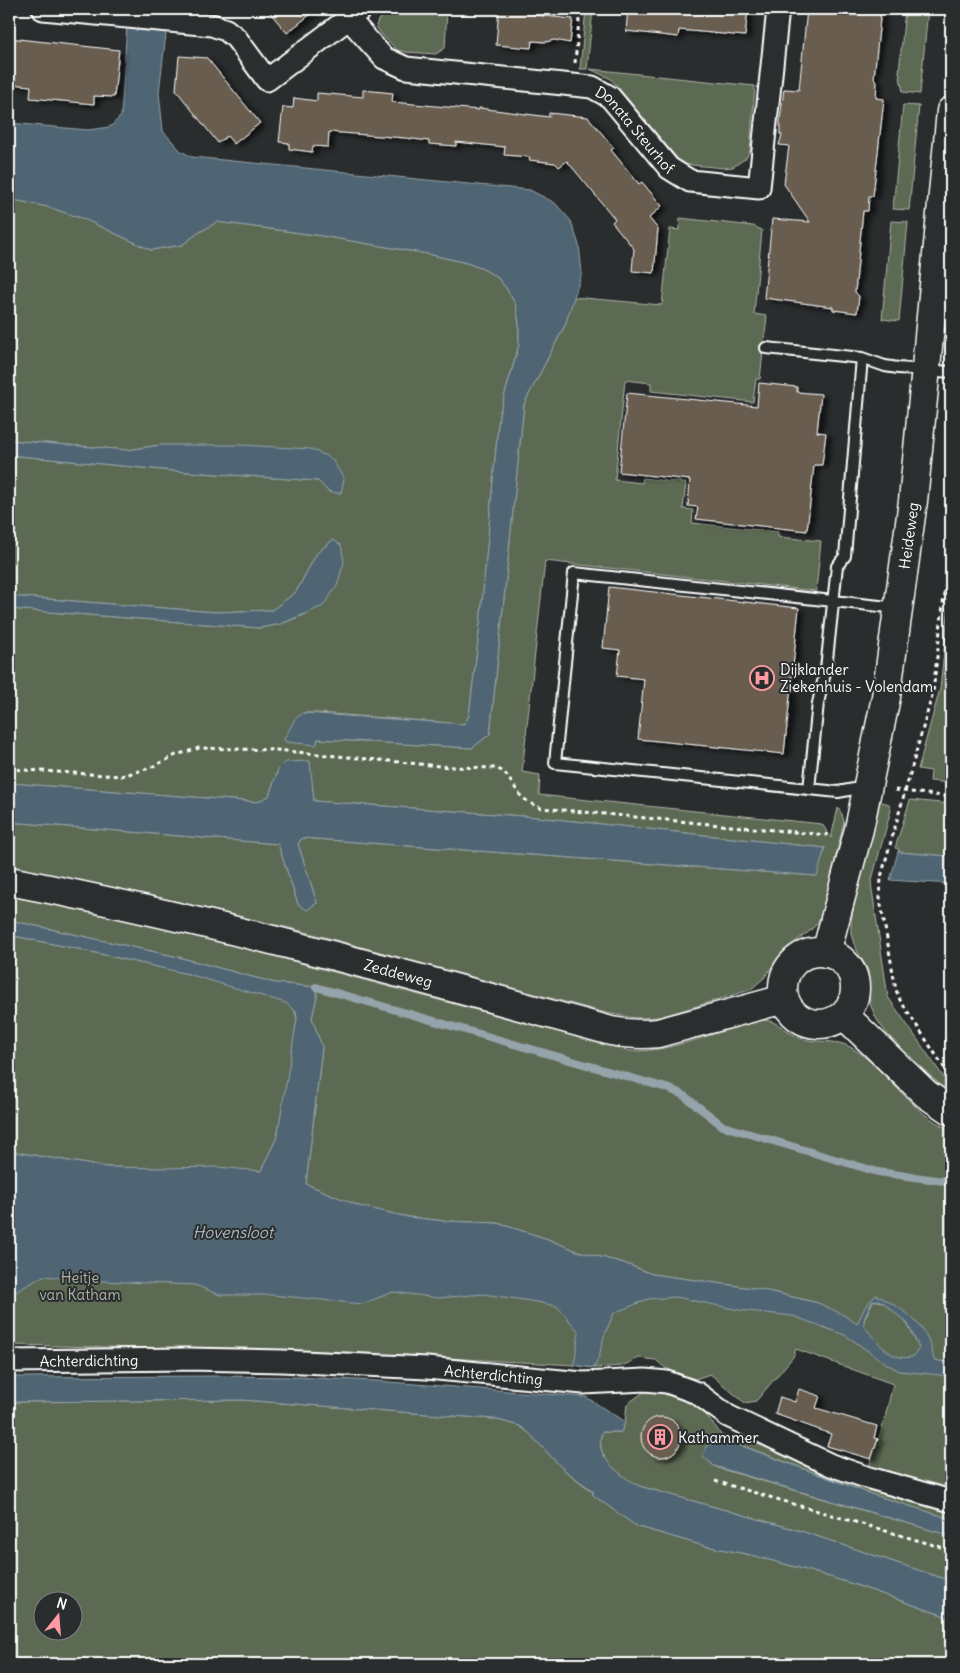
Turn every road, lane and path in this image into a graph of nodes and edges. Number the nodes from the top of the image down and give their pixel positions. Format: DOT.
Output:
graph roads {
  1 [pos="43,9"];
  2 [pos="580,9"];
  3 [pos="778,9"];
  4 [pos="355,14"];
  5 [pos="573,86"];
  6 [pos="951,111"];
  7 [pos="766,348"];
  8 [pos="862,358"];
  9 [pos="939,371"];
  10 [pos="951,534"];
  11 [pos="832,601"];
  12 [pos="899,608"];
  13 [pos="9,769"];
  14 [pos="868,787"];
  15 [pos="809,789"];
  16 [pos="906,791"];
  17 [pos="838,792"];
  18 [pos="951,797"];
  19 [pos="9,881"];
  20 [pos="826,953"];
  21 [pos="784,998"];
  22 [pos="844,1015"];
  23 [pos="951,1078"];
  24 [pos="951,1111"];
  25 [pos="9,1361"];
  26 [pos="715,1481"];
  27 [pos="951,1501"];
  28 [pos="951,1550"];
  1 -- 4 [label="street, Donata Steurhof"];
  2 -- 5 [label="path"];
  3 -- 5 [label="street, Donata Steurhof"];
  4 -- 5 [label="street, Donata Steurhof"];
  6 -- 9 [label="main road, Heideweg"];
  7 -- 8 [label="lane"];
  8 -- 9 [label="lane"];
  8 -- 11 [label="lane"];
  9 -- 12 [label="main road, Heideweg"];
  10 -- 16 [label="path"];
  11 -- 12 [label="lane"];
  11 -- 15 [label="lane"];
  11 -- 15 [label="lane"];
  12 -- 14 [label="main road, Heideweg"];
  13 -- 17 [label="path"];
  14 -- 16 [label="path"];
  14 -- 17 [label="lane"];
  14 -- 20 [label="main road, Heideweg"];
  15 -- 17 [label="lane"];
  16 -- 18 [label="path"];
  16 -- 23 [label="path"];
  19 -- 21 [label="main road, Zeddeweg"];
  20 -- 21 [label="main road"];
  20 -- 22 [label="main road"];
  21 -- 22 [label="main road"];
  22 -- 24 [label="main road"];
  25 -- 27 [label="street, Achterdichting"];
  26 -- 28 [label="path"];
}
